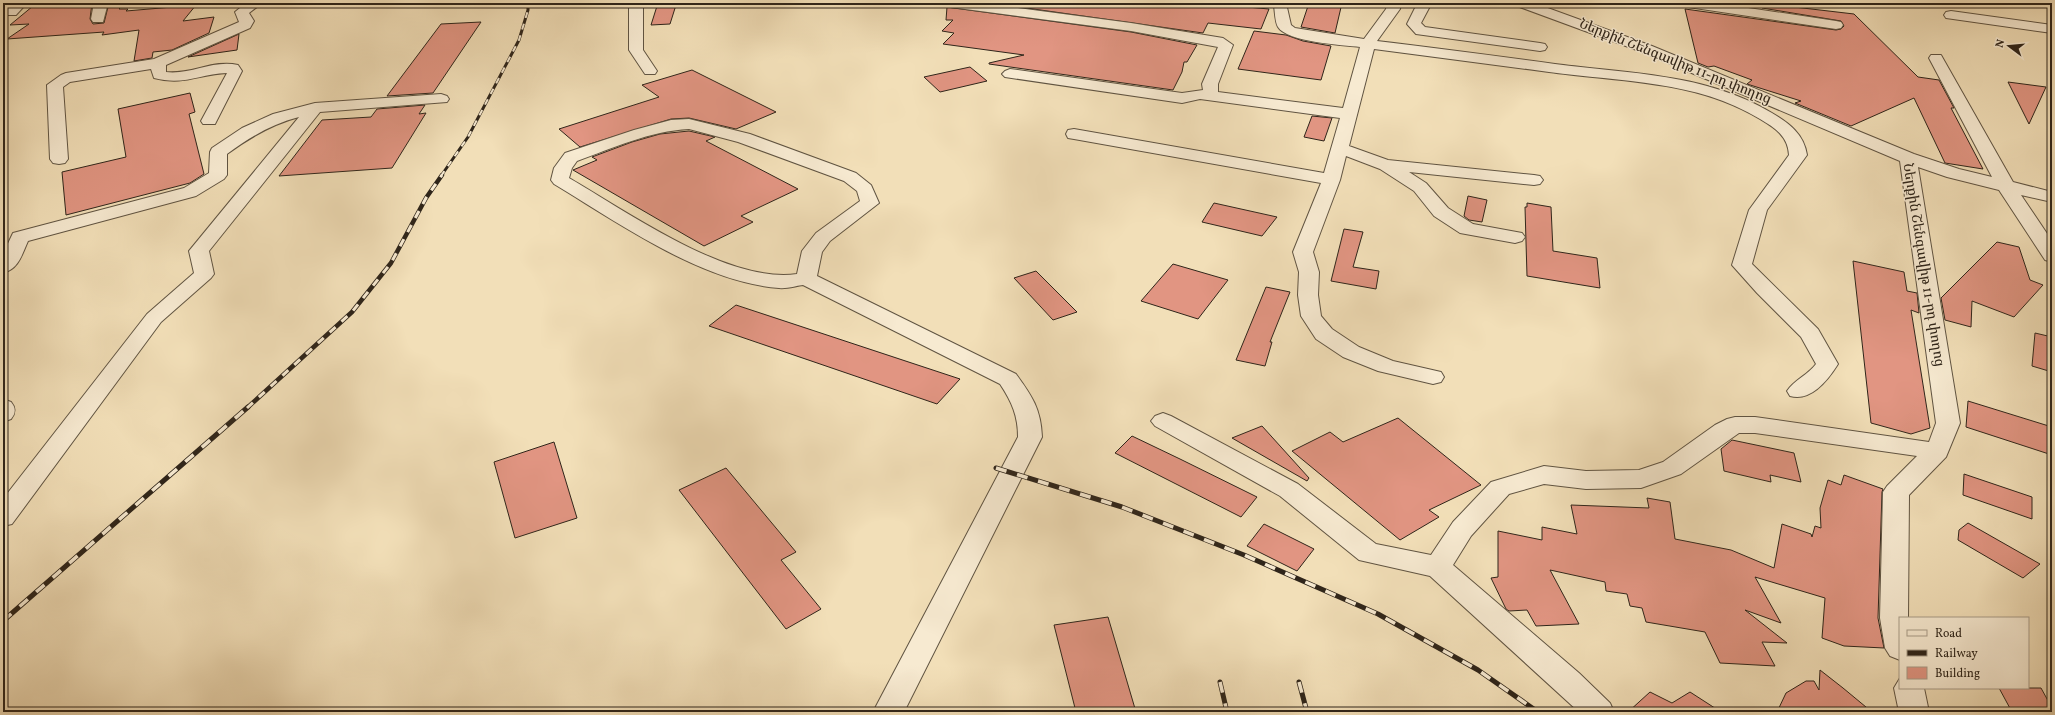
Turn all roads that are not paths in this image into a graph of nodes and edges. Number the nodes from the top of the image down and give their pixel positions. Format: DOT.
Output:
graph roads {
  1 [pos="102,3"];
  2 [pos="255,3"];
  3 [pos="632,3"];
  4 [pos="950,3"];
  5 [pos="1394,3"];
  6 [pos="1421,3"];
  7 [pos="1522,3"];
  8 [pos="1688,3"];
  9 [pos="1281,6"];
  10 [pos="1951,15"];
  11 [pos="98,19"];
  12 [pos="1836,24"];
  13 [pos="2052,29"];
  14 [pos="1369,42"];
  15 [pos="1540,47"];
  16 [pos="1936,58"];
  17 [pos="158,63"];
  18 [pos="650,71"];
  19 [pos="1010,74"];
  20 [pos="1210,96"];
  21 [pos="441,99"];
  22 [pos="315,108"];
  23 [pos="1349,114"];
  24 [pos="209,121"];
  25 [pos="1074,134"];
  26 [pos="1340,148"];
  27 [pos="59,158"];
  28 [pos="1908,158"];
  29 [pos="1386,165"];
  30 [pos="1331,180"];
  31 [pos="1534,180"];
  32 [pos="2006,186"];
  33 [pos="2052,197"];
  34 [pos="1516,237"];
  35 [pos="2052,256"];
  36 [pos="3,268"];
  37 [pos="806,279"];
  38 [pos="1434,377"];
  39 [pos="1798,391"];
  40 [pos="3,407"];
  41 [pos="3,414"];
  42 [pos="1163,421"];
  43 [pos="1937,451"];
  44 [pos="3,517"];
  45 [pos="1438,568"];
  46 [pos="1899,643"];
  47 [pos="1909,689"];
  48 [pos="888,712"];
  49 [pos="1599,712"];
  50 [pos="1914,712"];
  1 -- 11 [label="street"];
  2 -- 17 [label="street"];
  3 -- 18 [label="street"];
  4 -- 20 [label="street"];
  5 -- 14 [label="street"];
  6 -- 15 [label="street"];
  7 -- 28 [label="street, Ներքին Շենգավիթ 11-րդ փողոց"];
  8 -- 12 [label="street"];
  9 -- 14 [label="street"];
  10 -- 13 [label="street"];
  14 -- 23 [label="street"];
  14 -- 39 [label="street"];
  16 -- 32 [label="street"];
  17 -- 24 [label="street"];
  17 -- 27 [label="street"];
  19 -- 20 [label="street"];
  20 -- 23 [label="street"];
  21 -- 22 [label="street"];
  22 -- 36 [label="street"];
  22 -- 44 [label="street"];
  23 -- 26 [label="street"];
  25 -- 30 [label="street"];
  26 -- 29 [label="street"];
  26 -- 30 [label="street"];
  28 -- 32 [label="street"];
  28 -- 43 [label="street, Ներքին Շենգավիթ 11-րդ փողոց"];
  29 -- 31 [label="street"];
  29 -- 34 [label="street"];
  30 -- 38 [label="street"];
  32 -- 33 [label="street"];
  32 -- 35 [label="street"];
  37 -- 37 [label="street"];
  37 -- 48 [label="street"];
  40 -- 41 [label="street"];
  42 -- 45 [label="street"];
  43 -- 45 [label="street"];
  43 -- 46 [label="street, Ներքին Շենգավիթ 11-րդ փողոց"];
  45 -- 49 [label="street"];
  47 -- 50 [label="street"];
}
